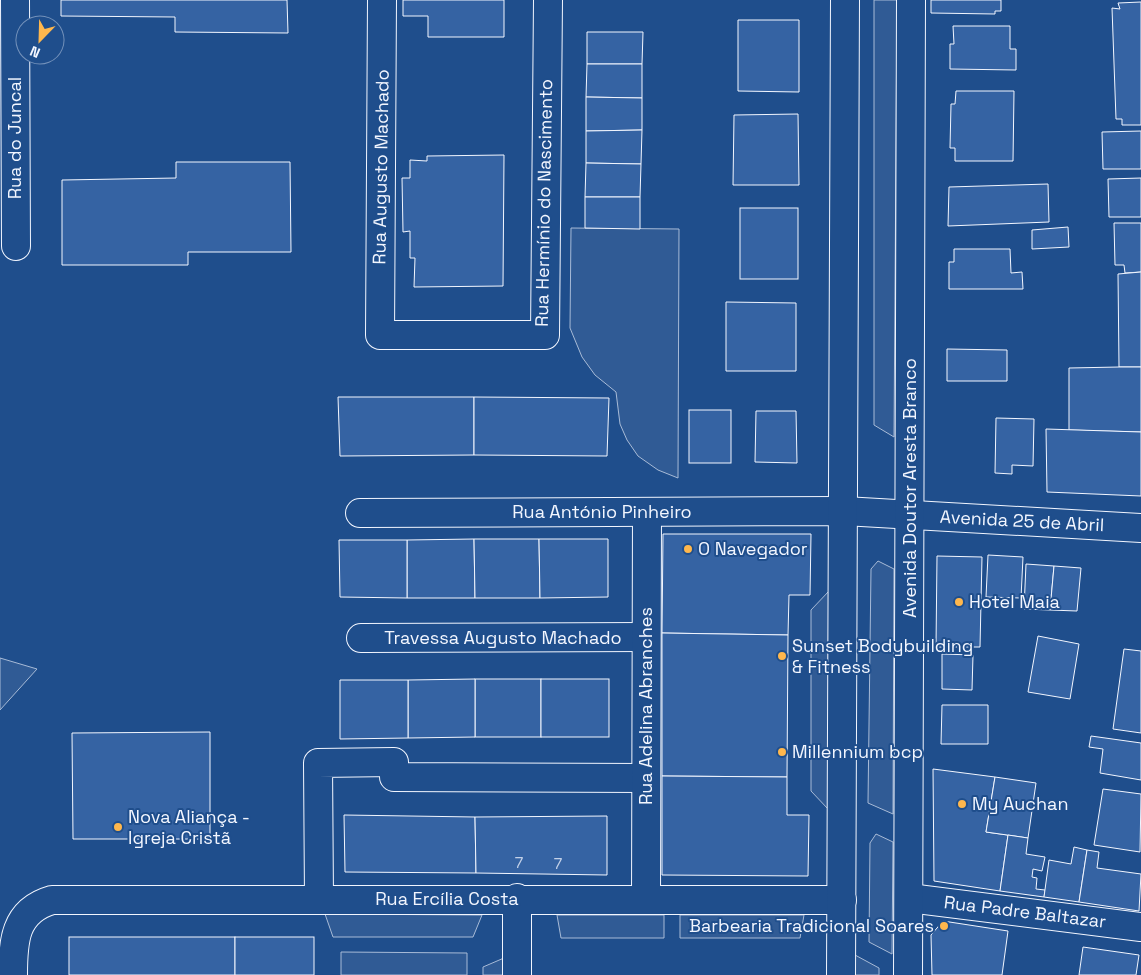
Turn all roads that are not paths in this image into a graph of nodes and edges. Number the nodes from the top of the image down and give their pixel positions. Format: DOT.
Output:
graph roads {
  1 [pos="15,0"];
  2 [pos="382,0"];
  3 [pos="548,0"];
  4 [pos="846,0"];
  5 [pos="911,0"];
  6 [pos="16,246"];
  7 [pos="380,335"];
  8 [pos="844,511"];
  9 [pos="647,512"];
  10 [pos="360,513"];
  11 [pos="910,515"];
  12 [pos="1141,528"];
  13 [pos="646,637"];
  14 [pos="361,638"];
  15 [pos="646,778"];
  16 [pos="517,898"];
  17 [pos="909,898"];
  18 [pos="318,899"];
  19 [pos="646,900"];
  20 [pos="842,900"];
  21 [pos="1141,926"];
  22 [pos="13,975"];
  23 [pos="517,975"];
  24 [pos="841,975"];
  25 [pos="908,975"];
  1 -- 6 [label="street, Rua do Juncal"];
  2 -- 7 [label="street, Rua Augusto Machado"];
  3 -- 7 [label="street, Rua Hermínio do Nascimento"];
  4 -- 8 [label="street"];
  5 -- 11 [label="street, Avenida Doutor Aresta Branco"];
  8 -- 9 [label="street, Rua António Pinheiro"];
  8 -- 11 [label="street, Avenida 25 de Abril"];
  8 -- 20 [label="street"];
  9 -- 10 [label="street, Rua António Pinheiro"];
  9 -- 13 [label="street, Rua Adelina Abranches"];
  11 -- 12 [label="street, Avenida 25 de Abril"];
  11 -- 17 [label="street, Avenida Doutor Aresta Branco"];
  13 -- 14 [label="street, Travessa Augusto Machado"];
  13 -- 15 [label="street, Rua Adelina Abranches"];
  15 -- 18 [label="street"];
  15 -- 19 [label="street, Rua Adelina Abranches"];
  16 -- 18 [label="street, Rua Ercília Costa"];
  16 -- 19 [label="street, Rua Ercília Costa"];
  16 -- 23 [label="street"];
  17 -- 21 [label="street, Rua Padre Baltazar"];
  17 -- 25 [label="street, Avenida Doutor Aresta Branco"];
  18 -- 22 [label="street, Rua Ercília Costa"];
  19 -- 20 [label="street, Rua Ercília Costa"];
  20 -- 24 [label="street"];
}
